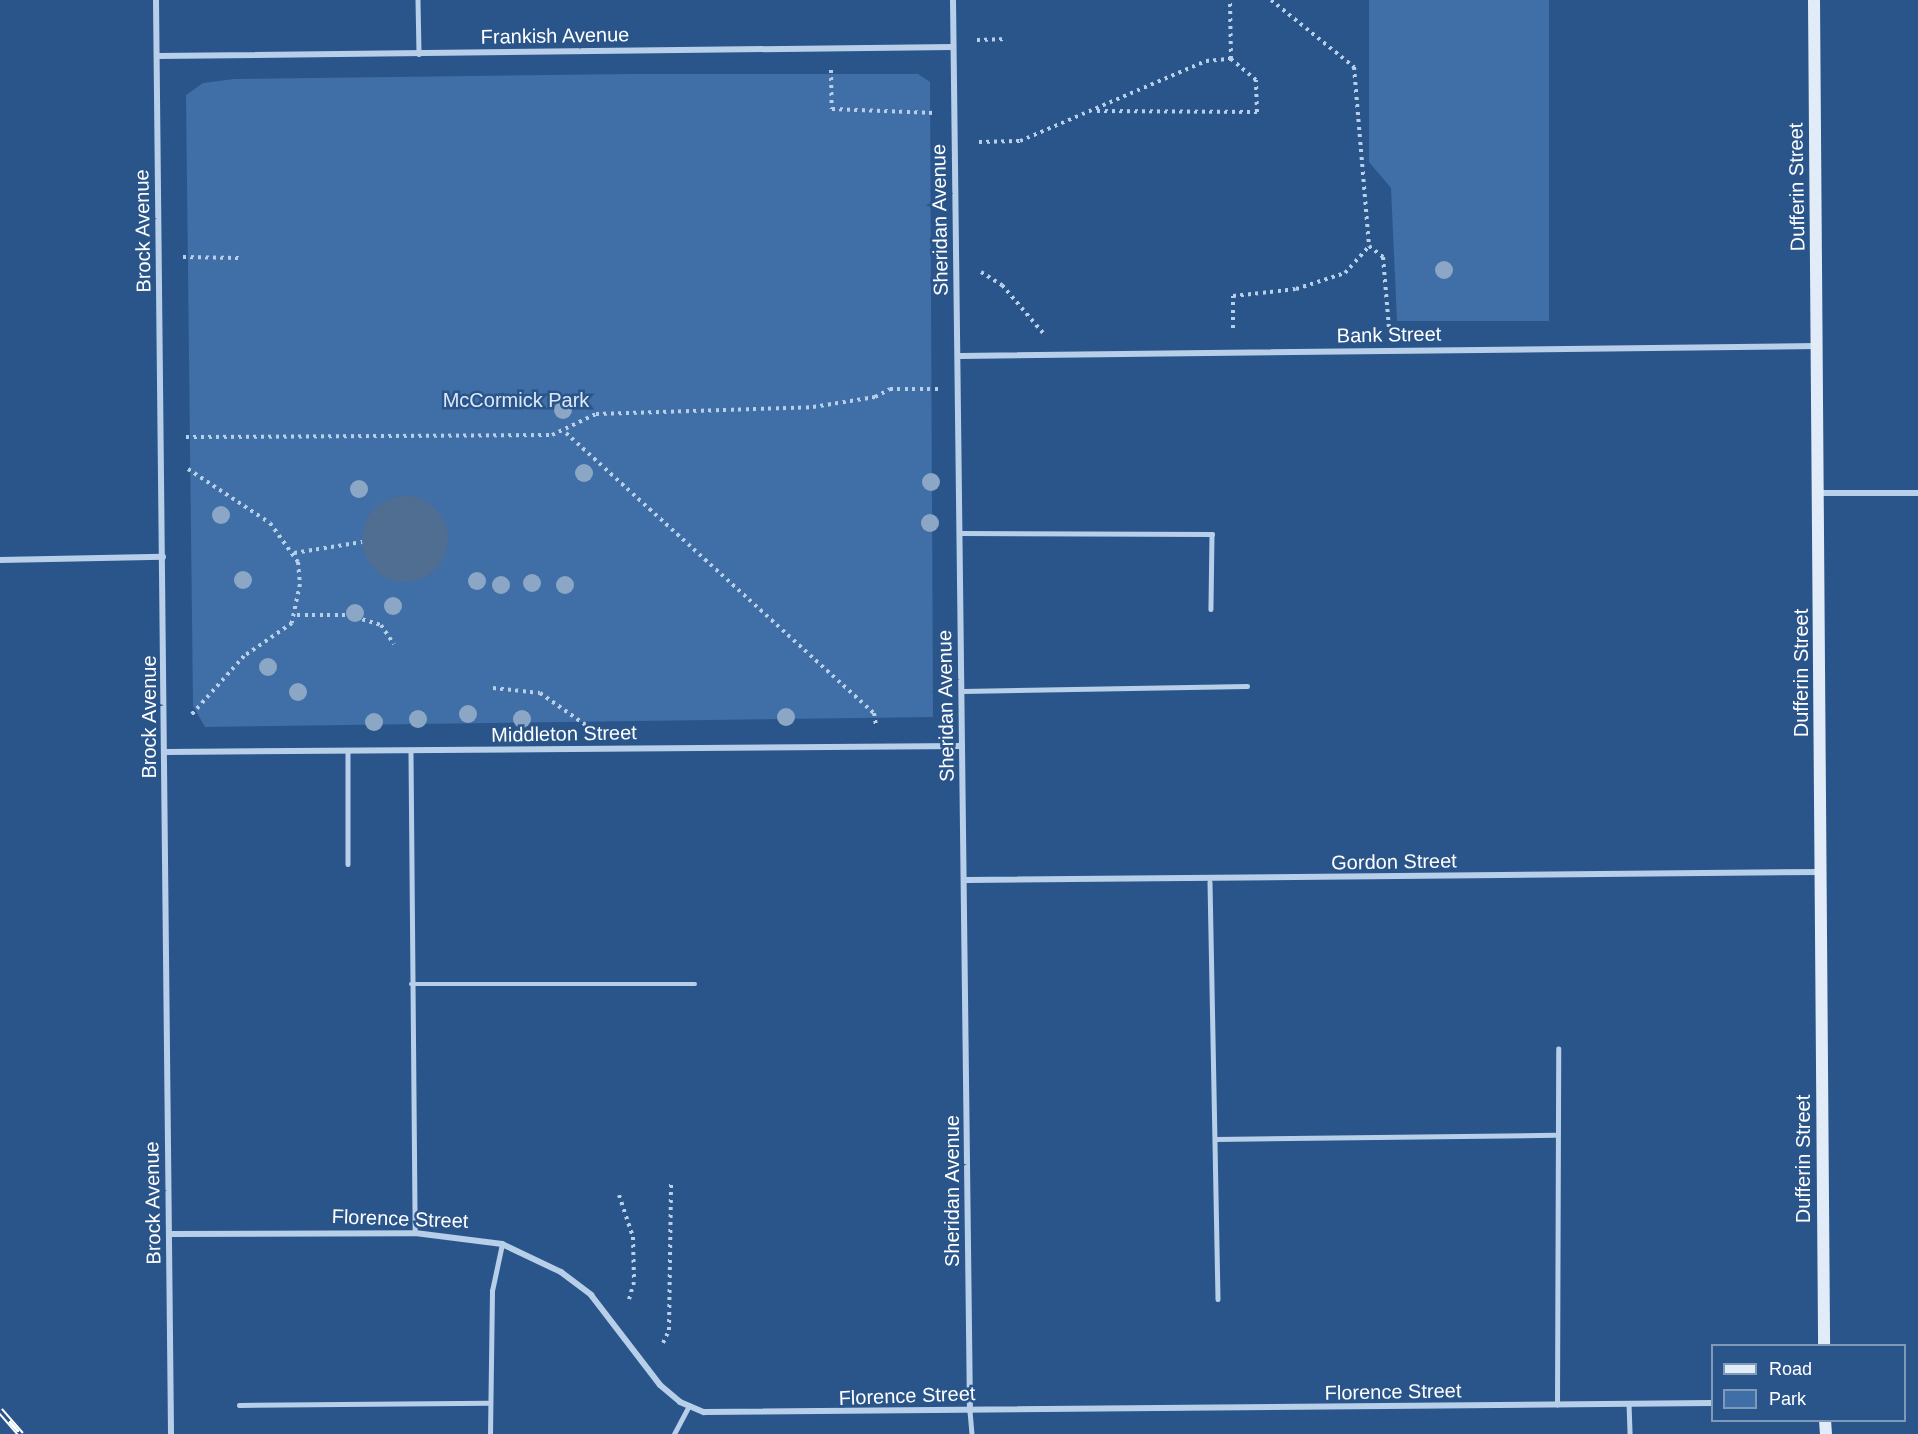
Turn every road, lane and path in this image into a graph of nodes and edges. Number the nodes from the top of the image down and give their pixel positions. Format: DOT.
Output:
graph roads {
  1 [pos="156,0"];
  2 [pos="418,0"];
  3 [pos="953,0"];
  4 [pos="1230,0"];
  5 [pos="1271,0"];
  6 [pos="1814,0"];
  7 [pos="1007,39"];
  8 [pos="977,40"];
  9 [pos="953,47"];
  10 [pos="419,54"];
  11 [pos="157,56"];
  12 [pos="1232,59"];
  13 [pos="831,70"];
  14 [pos="1094,111"];
  15 [pos="935,113"];
  16 [pos="979,142"];
  17 [pos="1369,246"];
  18 [pos="183,257"];
  19 [pos="239,258"];
  20 [pos="981,272"];
  21 [pos="1233,328"];
  22 [pos="1389,328"];
  23 [pos="1043,333"];
  24 [pos="1818,346"];
  25 [pos="960,356"];
  26 [pos="959,388"];
  27 [pos="566,433"];
  28 [pos="186,437"];
  29 [pos="188,469"];
  30 [pos="1820,493"];
  31 [pos="1918,493"];
  32 [pos="960,532"];
  33 [pos="362,542"];
  34 [pos="294,553"];
  35 [pos="163,557"];
  36 [pos="0,561"];
  37 [pos="1211,609"];
  38 [pos="297,615"];
  39 [pos="394,644"];
  40 [pos="1247,686"];
  41 [pos="493,688"];
  42 [pos="962,691"];
  43 [pos="191,716"];
  44 [pos="876,726"];
  45 [pos="592,730"];
  46 [pos="962,746"];
  47 [pos="165,752"];
  48 [pos="348,753"];
  49 [pos="411,753"];
  50 [pos="348,864"];
  51 [pos="1820,872"];
  52 [pos="967,880"];
  53 [pos="1210,882"];
  54 [pos="411,984"];
  55 [pos="695,984"];
  56 [pos="1558,1049"];
  57 [pos="1554,1135"];
  58 [pos="1216,1139"];
  59 [pos="671,1182"];
  60 [pos="619,1195"];
  61 [pos="415,1233"];
  62 [pos="170,1234"];
  63 [pos="502,1244"];
  64 [pos="628,1299"];
  65 [pos="1218,1299"];
  66 [pos="663,1343"];
  67 [pos="1824,1344"];
  68 [pos="489,1403"];
  69 [pos="1711,1403"];
  70 [pos="1629,1404"];
  71 [pos="240,1405"];
  72 [pos="1557,1405"];
  73 [pos="689,1406"];
  74 [pos="970,1411"];
  75 [pos="171,1434"];
  76 [pos="490,1434"];
  77 [pos="674,1434"];
  78 [pos="972,1434"];
  79 [pos="1630,1434"];
  1 -- 11 [label="street, Brock Avenue"];
  2 -- 10 [label="lane"];
  3 -- 9 [label="street, Sheridan Avenue"];
  4 -- 12 [label="path"];
  5 -- 17 [label="path"];
  6 -- 24 [label="main road, Dufferin Street"];
  7 -- 8 [label="path"];
  9 -- 10 [label="street, Frankish Avenue"];
  9 -- 25 [label="street, Sheridan Avenue"];
  10 -- 11 [label="street, Frankish Avenue"];
  11 -- 35 [label="street, Brock Avenue"];
  12 -- 14 [label="path"];
  12 -- 14 [label="path"];
  13 -- 15 [label="path"];
  14 -- 16 [label="path"];
  17 -- 21 [label="path"];
  17 -- 22 [label="path"];
  18 -- 19 [label="path"];
  20 -- 23 [label="path"];
  24 -- 25 [label="street, Bank Street"];
  24 -- 30 [label="main road, Dufferin Street"];
  25 -- 26 [label="street, Sheridan Avenue"];
  26 -- 27 [label="path"];
  26 -- 32 [label="street, Sheridan Avenue"];
  27 -- 28 [label="path"];
  27 -- 44 [label="path"];
  29 -- 34 [label="path"];
  30 -- 31 [label="street"];
  30 -- 51 [label="main road, Dufferin Street"];
  32 -- 37 [label="lane"];
  32 -- 42 [label="street, Sheridan Avenue"];
  33 -- 34 [label="path"];
  34 -- 38 [label="path"];
  35 -- 36 [label="street"];
  35 -- 47 [label="street, Brock Avenue"];
  38 -- 39 [label="path"];
  38 -- 43 [label="path"];
  40 -- 42 [label="lane"];
  41 -- 45 [label="path"];
  42 -- 46 [label="street, Sheridan Avenue"];
  46 -- 49 [label="street, Middleton Street"];
  46 -- 52 [label="street, Sheridan Avenue"];
  47 -- 48 [label="street, Middleton Street"];
  47 -- 62 [label="street, Brock Avenue"];
  48 -- 49 [label="street, Middleton Street"];
  48 -- 50 [label="lane"];
  49 -- 54 [label="lane"];
  51 -- 53 [label="street, Gordon Street"];
  51 -- 67 [label="main road, Dufferin Street"];
  52 -- 53 [label="street, Gordon Street"];
  52 -- 74 [label="street, Sheridan Avenue"];
  53 -- 58 [label="lane"];
  54 -- 55 [label="lane"];
  54 -- 61 [label="lane"];
  56 -- 57 [label="lane"];
  57 -- 58 [label="lane"];
  57 -- 72 [label="lane"];
  58 -- 65 [label="lane"];
  59 -- 66 [label="path"];
  60 -- 64 [label="path"];
  61 -- 62 [label="street, Florence Street"];
  61 -- 63 [label="street, Florence Street"];
  62 -- 75 [label="street, Brock Avenue"];
  63 -- 68 [label="lane"];
  63 -- 73 [label="street, Florence Street"];
  68 -- 71 [label="lane"];
  68 -- 76 [label="lane"];
  69 -- 70 [label="street, Florence Street"];
  70 -- 72 [label="street, Florence Street"];
  70 -- 79 [label="lane"];
  72 -- 74 [label="street, Florence Street"];
  73 -- 74 [label="street, Florence Street"];
  73 -- 77 [label="lane"];
  74 -- 78 [label="lane"];
}
